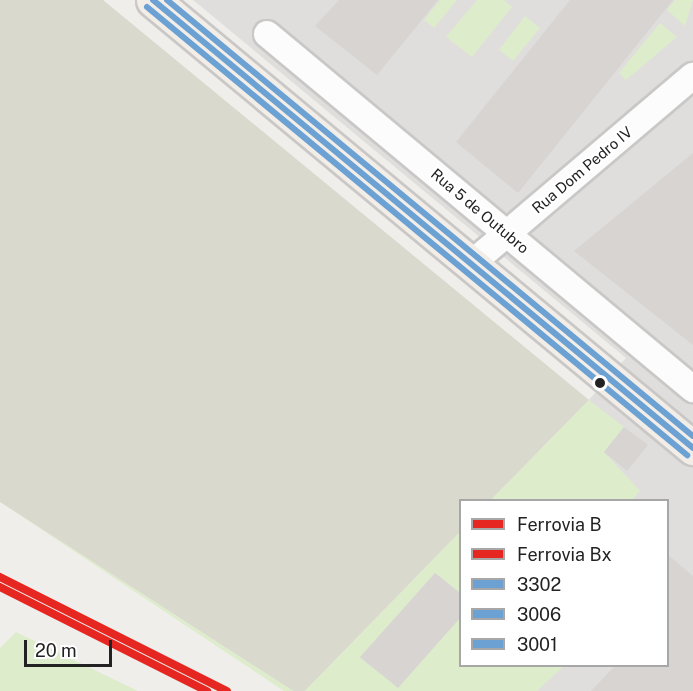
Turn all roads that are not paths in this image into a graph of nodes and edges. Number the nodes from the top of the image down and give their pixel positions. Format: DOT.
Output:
graph roads {
  1 [pos="153,0"];
  2 [pos="267,34"];
  3 [pos="693,76"];
  4 [pos="507,234"];
  5 [pos="471,264"];
  6 [pos="693,389"];
  7 [pos="693,448"];
  1 -- 5 [label="main road"];
  2 -- 4 [label="street, Rua 5 de Outubro"];
  3 -- 4 [label="street, Rua Dom Pedro IV"];
  4 -- 5 [label="street, Rua Dom Pedro IV"];
  4 -- 6 [label="street, Rua 5 de Outubro"];
  5 -- 7 [label="main road"];
}
